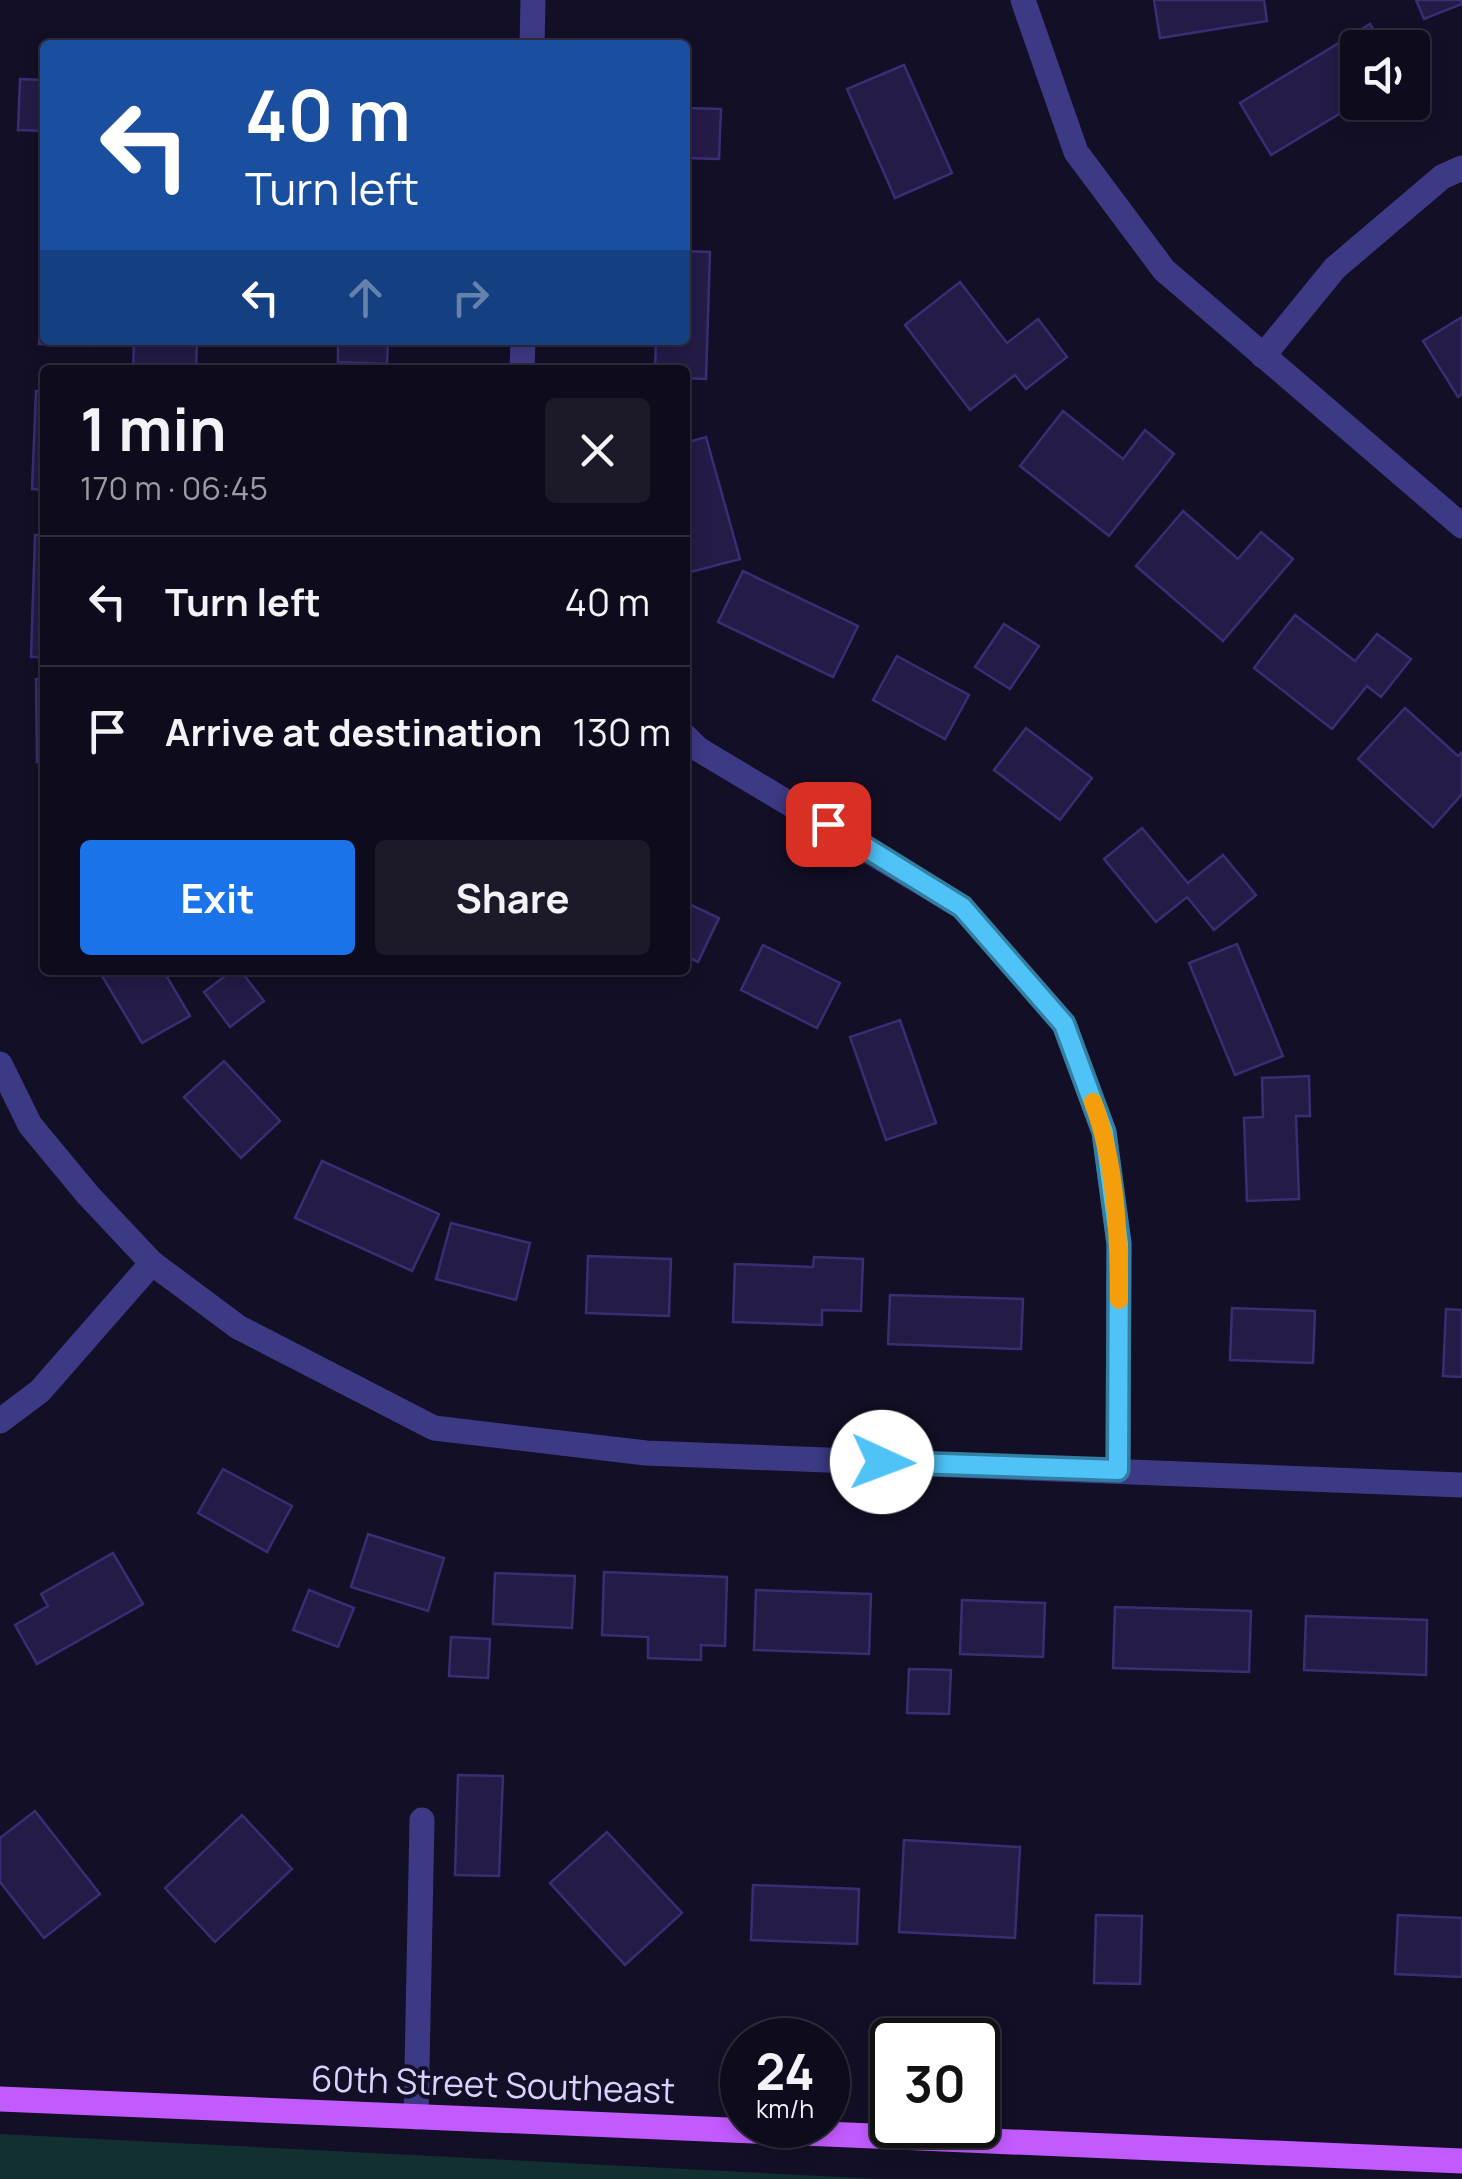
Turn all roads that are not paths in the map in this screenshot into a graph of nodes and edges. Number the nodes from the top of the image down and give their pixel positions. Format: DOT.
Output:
graph roads {
  1 [pos="534,0"];
  2 [pos="1024,0"];
  3 [pos="532,40"];
  4 [pos="1462,168"];
  5 [pos="1264,356"];
  6 [pos="1462,526"];
  7 [pos="690,741"];
  8 [pos="0,1064"];
  9 [pos="152,1263"];
  10 [pos="0,1421"];
  11 [pos="1118,1470"];
  12 [pos="1462,1486"];
  13 [pos="422,1820"];
  14 [pos="0,2099"];
  15 [pos="416,2117"];
  16 [pos="1462,2161"];
  1 -- 3 [label="street"];
  2 -- 5 [label="street"];
  4 -- 5 [label="street"];
  5 -- 6 [label="street"];
  7 -- 11 [label="street"];
  8 -- 9 [label="street"];
  9 -- 10 [label="street"];
  9 -- 11 [label="street"];
  11 -- 12 [label="street"];
  13 -- 15 [label="street"];
  14 -- 15 [label="main road, 60th Street Southeast"];
  15 -- 16 [label="main road, 60th Street Southeast"];
}
